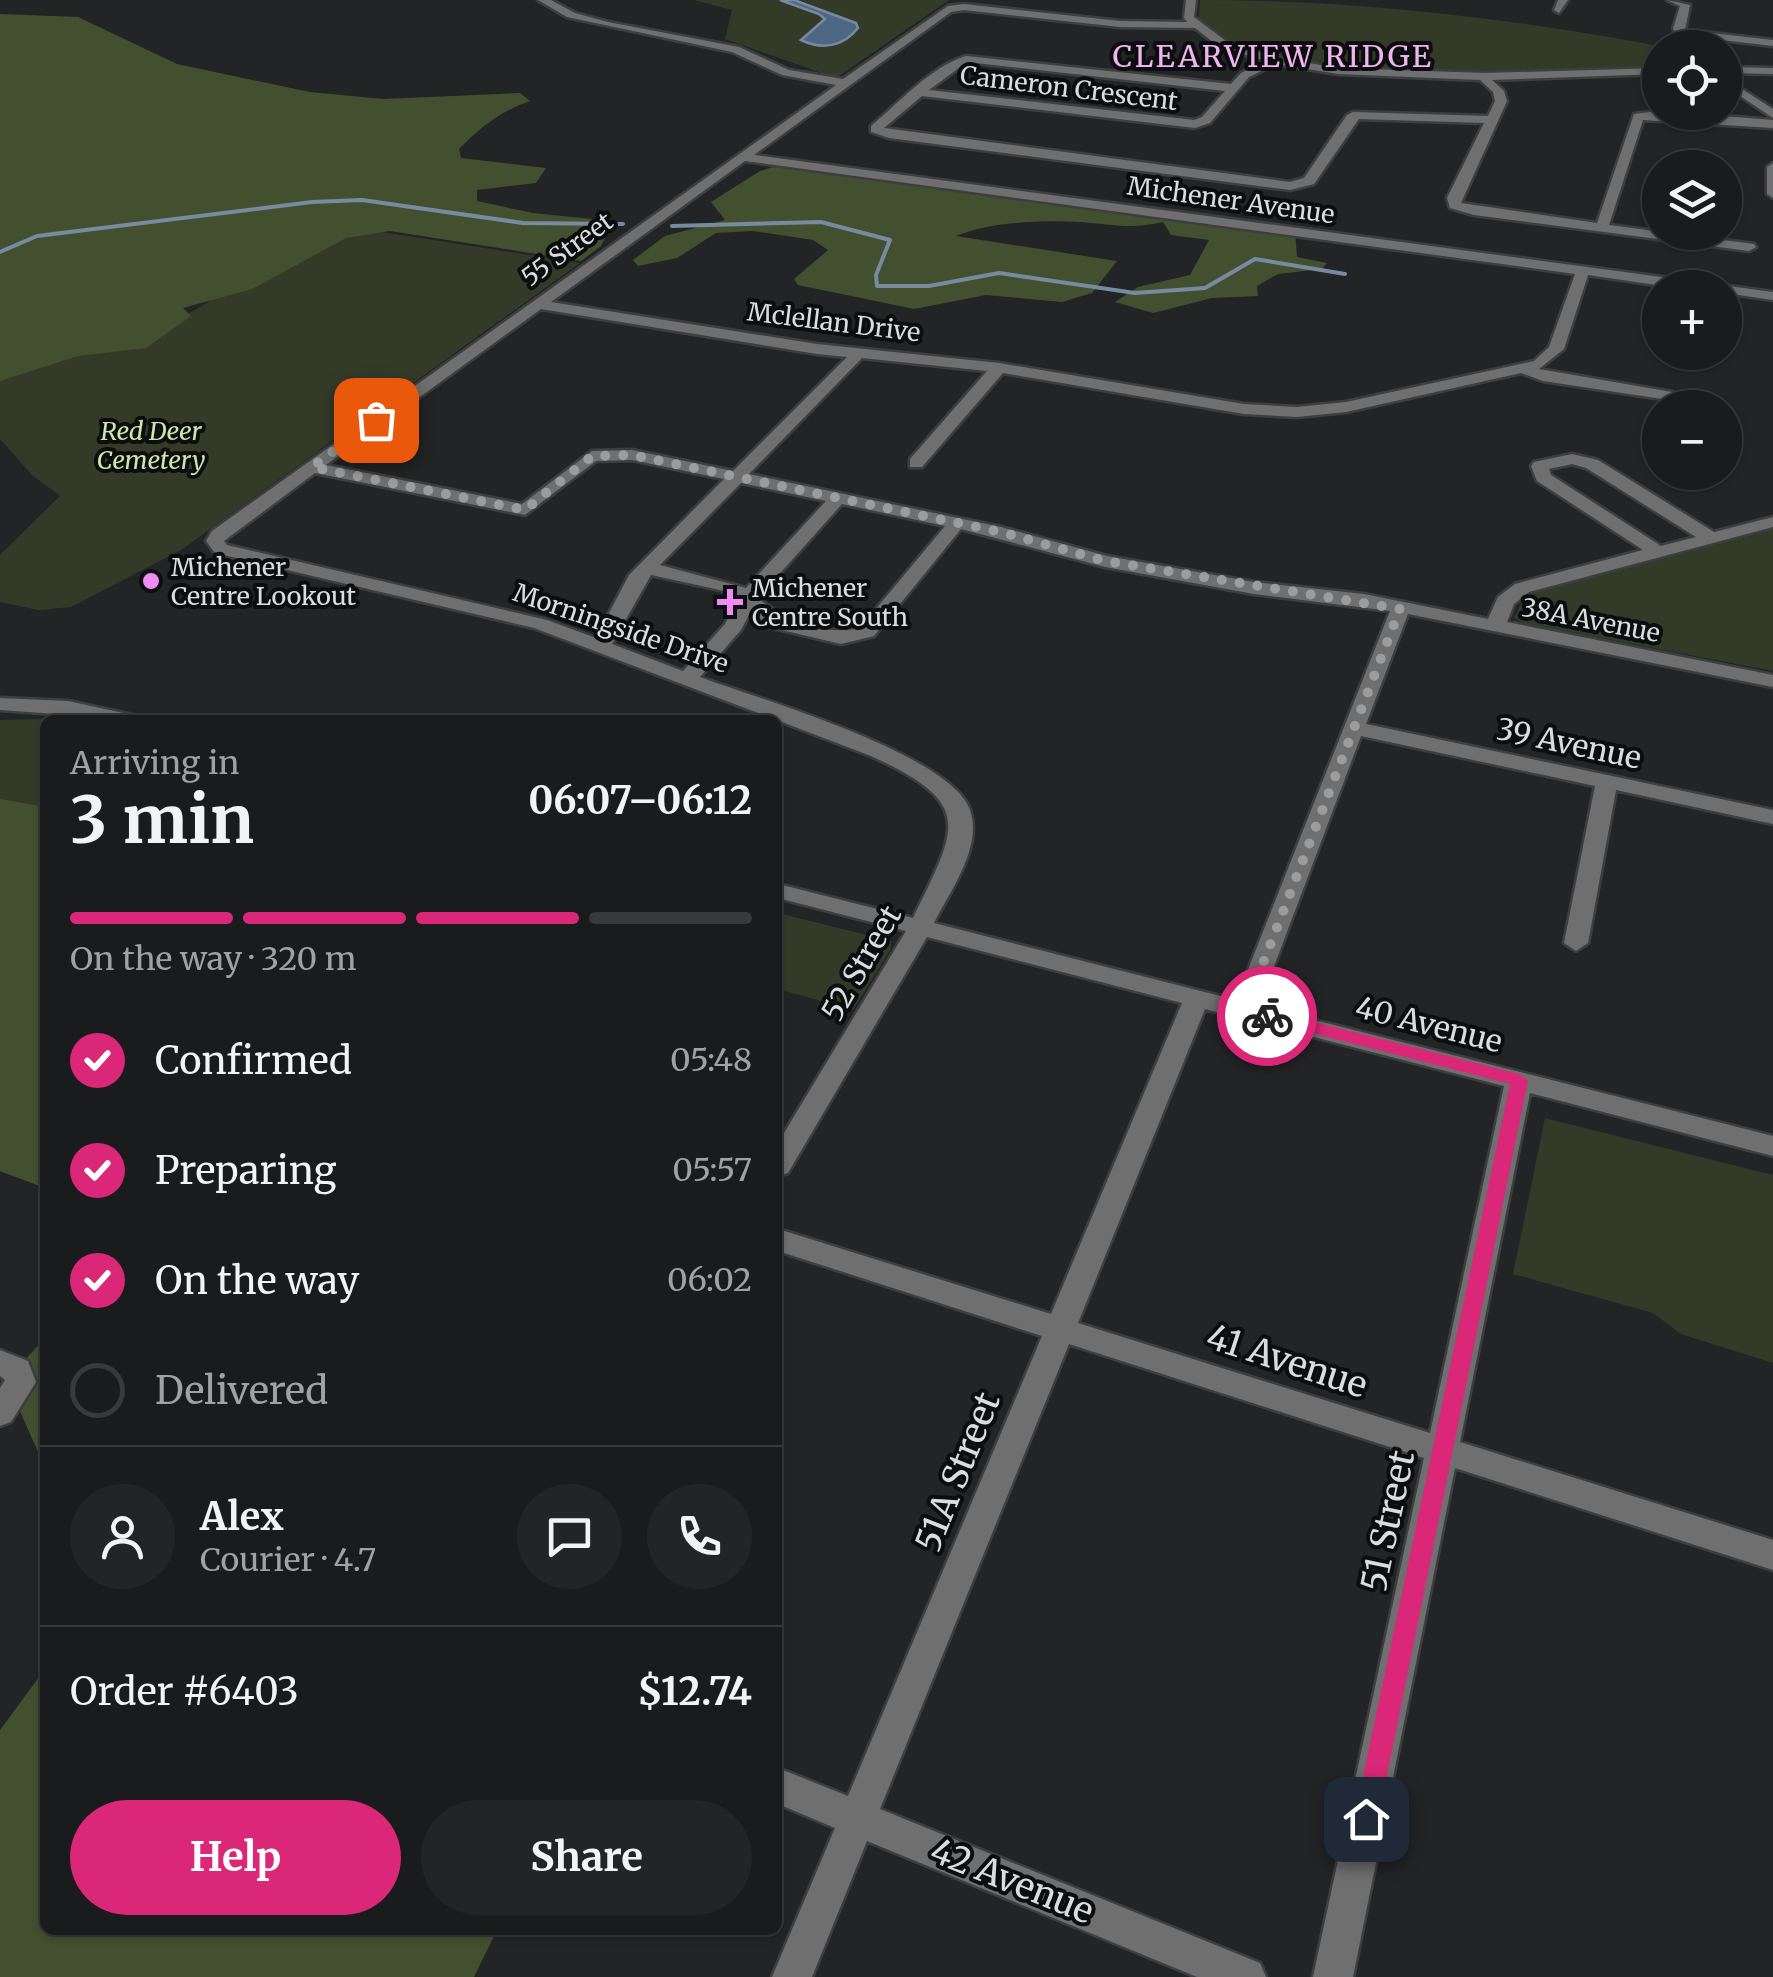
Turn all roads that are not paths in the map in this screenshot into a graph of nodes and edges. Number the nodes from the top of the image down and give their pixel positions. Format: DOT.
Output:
graph roads {
  1 [pos="543,0"];
  2 [pos="1191,0"];
  3 [pos="1672,0"];
  4 [pos="1195,25"];
  5 [pos="1773,44"];
  6 [pos="1276,60"];
  7 [pos="1642,71"];
  8 [pos="1742,71"];
  9 [pos="1773,72"];
  10 [pos="1481,75"];
  11 [pos="846,83"];
  12 [pos="1232,88"];
  13 [pos="918,92"];
  14 [pos="1742,93"];
  15 [pos="1773,114"];
  16 [pos="1493,120"];
  17 [pos="1773,124"];
  18 [pos="742,157"];
  19 [pos="1773,167"];
  20 [pos="1773,194"];
  21 [pos="1602,227"];
  22 [pos="1749,247"];
  23 [pos="1583,270"];
  24 [pos="1642,278"];
  25 [pos="1742,291"];
  26 [pos="1773,296"];
  27 [pos="538,304"];
  28 [pos="859,353"];
  29 [pos="999,368"];
  30 [pos="1526,369"];
  31 [pos="1642,391"];
  32 [pos="916,463"];
  33 [pos="312,467"];
  34 [pos="737,477"];
  35 [pos="838,499"];
  36 [pos="1773,522"];
  37 [pos="957,523"];
  38 [pos="1712,538"];
  39 [pos="215,541"];
  40 [pos="1658,552"];
  41 [pos="646,568"];
  42 [pos="748,597"];
  43 [pos="1400,609"];
  44 [pos="1495,627"];
  45 [pos="602,645"];
  46 [pos="687,678"];
  47 [pos="1773,681"];
  48 [pos="0,704"];
  49 [pos="106,715"];
  50 [pos="1353,728"];
  51 [pos="1607,782"];
  52 [pos="941,786"];
  53 [pos="1773,817"];
  54 [pos="782,893"];
  55 [pos="921,926"];
  56 [pos="1576,944"];
  57 [pos="1197,998"];
  58 [pos="1245,1010"];
  59 [pos="1519,1080"];
  60 [pos="1773,1146"];
  61 [pos="782,1159"];
  62 [pos="782,1241"];
  63 [pos="1060,1328"];
  64 [pos="9,1367"];
  65 [pos="0,1413"];
  66 [pos="1443,1450"];
  67 [pos="1773,1555"];
  68 [pos="782,1788"];
  69 [pos="858,1818"];
  70 [pos="792,1977"];
  71 [pos="1246,1977"];
  72 [pos="1333,1977"];
  1 -- 11 [label="street"];
  2 -- 4 [label="street"];
  3 -- 5 [label="street"];
  4 -- 6 [label="street"];
  4 -- 11 [label="street, 55 Street"];
  6 -- 10 [label="street"];
  6 -- 12 [label="street"];
  7 -- 10 [label="street"];
  8 -- 9 [label="street"];
  10 -- 16 [label="street"];
  11 -- 18 [label="street, 55 Street"];
  12 -- 13 [label="street, Cameron Crescent"];
  12 -- 13 [label="street, Cameron Crescent"];
  13 -- 16 [label="street, Cameron Crescent"];
  14 -- 15 [label="street"];
  16 -- 21 [label="street"];
  17 -- 21 [label="street"];
  18 -- 23 [label="street, Michener Avenue"];
  18 -- 27 [label="street, 55 Street"];
  19 -- 20 [label="street"];
  21 -- 22 [label="street"];
  23 -- 24 [label="street, Michener Avenue"];
  23 -- 30 [label="street"];
  25 -- 26 [label="street"];
  27 -- 28 [label="street, Mclellan Drive"];
  27 -- 33 [label="street, 55 Street"];
  28 -- 29 [label="street, Mclellan Drive"];
  28 -- 34 [label="street"];
  29 -- 30 [label="street, Mclellan Drive"];
  29 -- 32 [label="street"];
  30 -- 31 [label="street"];
  33 -- 34 [label="street, 38A Avenue"];
  33 -- 39 [label="street, 55 Street"];
  34 -- 35 [label="street, 38A Avenue"];
  34 -- 41 [label="street"];
  35 -- 37 [label="street, 38A Avenue"];
  35 -- 42 [label="street"];
  36 -- 38 [label="street"];
  37 -- 42 [label="street"];
  37 -- 43 [label="street, 38A Avenue"];
  38 -- 40 [label="street"];
  38 -- 40 [label="street"];
  39 -- 45 [label="street, Morningside Drive"];
  40 -- 44 [label="street"];
  41 -- 42 [label="street"];
  41 -- 45 [label="street"];
  42 -- 46 [label="street"];
  43 -- 44 [label="street, 38A Avenue"];
  43 -- 50 [label="street"];
  44 -- 47 [label="street, 38A Avenue"];
  45 -- 46 [label="street, Morningside Drive"];
  46 -- 52 [label="street, Morningside Drive"];
  48 -- 49 [label="street"];
  50 -- 51 [label="street, 39 Avenue"];
  50 -- 58 [label="street"];
  51 -- 53 [label="street, 39 Avenue"];
  51 -- 56 [label="street"];
  52 -- 55 [label="street, 52 Street"];
  54 -- 55 [label="street, 40 Avenue"];
  55 -- 57 [label="street, 40 Avenue"];
  55 -- 61 [label="street, 52 Street"];
  57 -- 58 [label="street, 40 Avenue"];
  57 -- 63 [label="street, 51A Street"];
  58 -- 59 [label="street, 40 Avenue"];
  59 -- 60 [label="street, 40 Avenue"];
  59 -- 66 [label="street, 51 Street"];
  62 -- 63 [label="street, 41 Avenue"];
  63 -- 66 [label="street, 41 Avenue"];
  63 -- 69 [label="street, 51A Street"];
  64 -- 65 [label="street"];
  66 -- 67 [label="street, 41 Avenue"];
  66 -- 72 [label="street, 51 Street"];
  68 -- 69 [label="street, 42 Avenue"];
  69 -- 70 [label="street, 51A Street"];
  69 -- 71 [label="street, 42 Avenue"];
}
